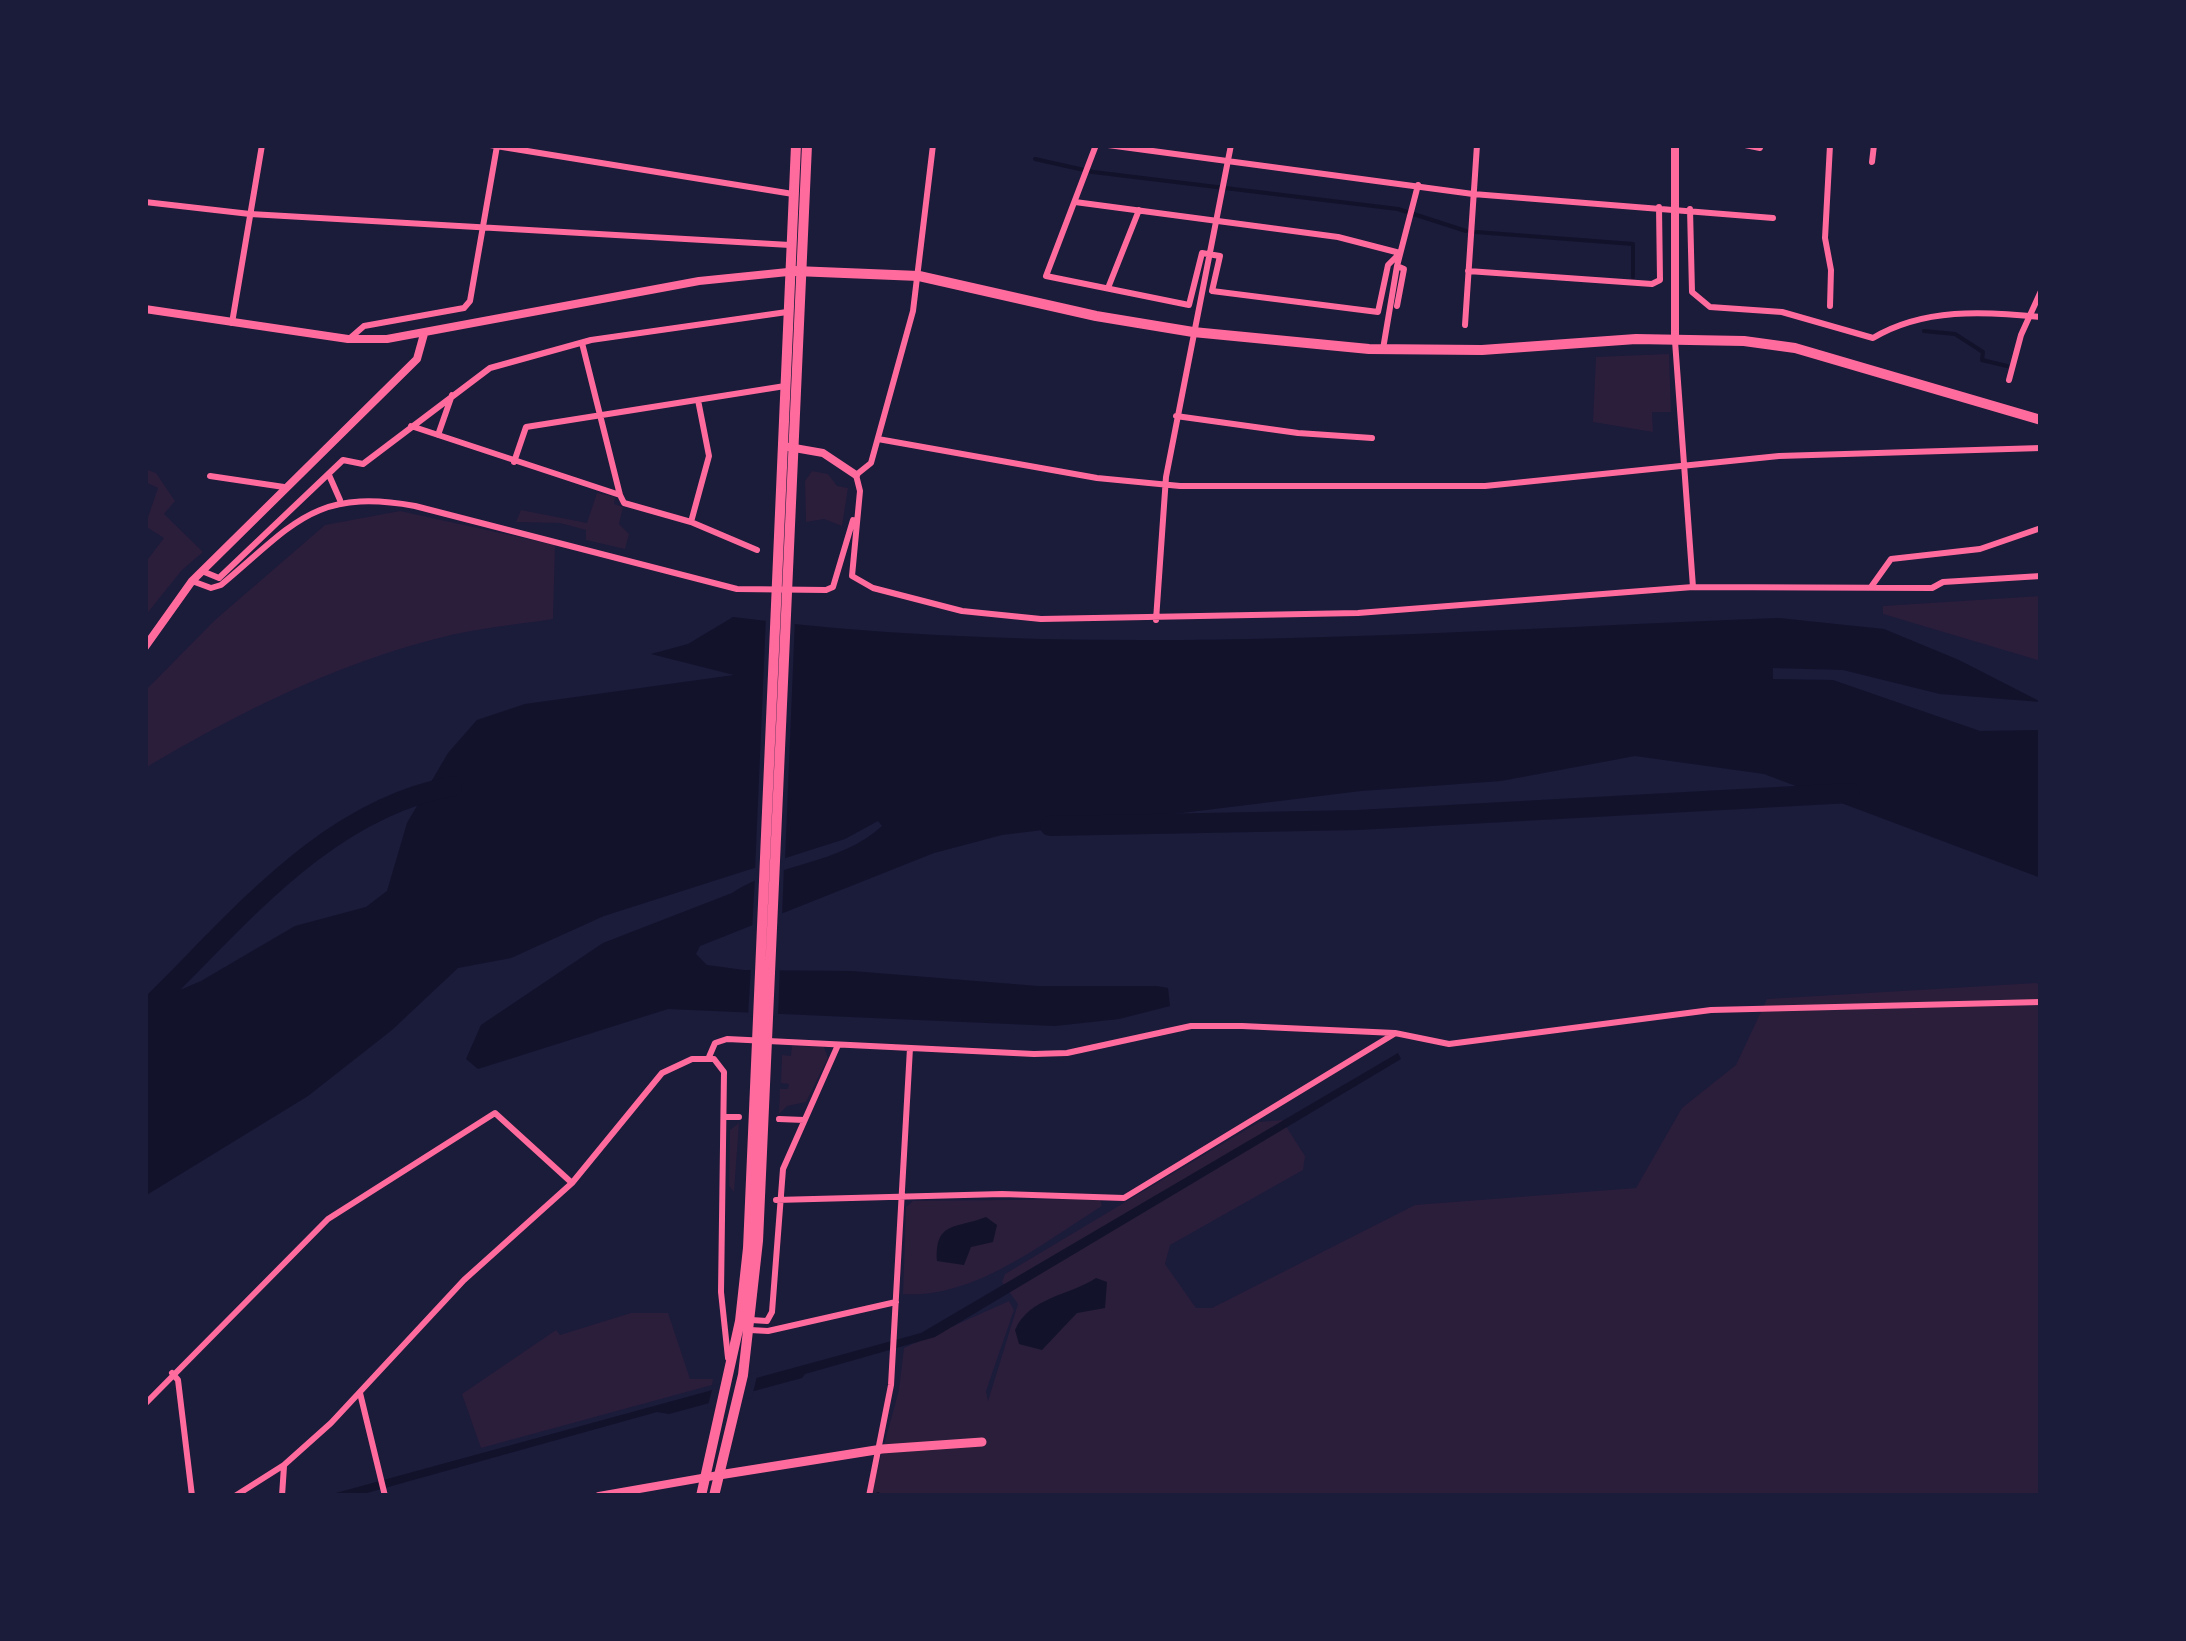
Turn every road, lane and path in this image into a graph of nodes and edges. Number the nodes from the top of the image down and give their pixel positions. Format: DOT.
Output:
graph roads {
  1 [pos="262,145"];
  2 [pos="494,145"];
  3 [pos="796,145"];
  4 [pos="808,145"];
  5 [pos="933,145"];
  6 [pos="1096,145"];
  7 [pos="1108,145"];
  8 [pos="1230,145"];
  9 [pos="1477,145"];
  10 [pos="1674,145"];
  11 [pos="1745,145"];
  12 [pos="1830,145"];
  13 [pos="1874,145"];
  14 [pos="1760,148"];
  15 [pos="1229,160"];
  16 [pos="1872,162"];
  17 [pos="1418,185"];
  18 [pos="793,194"];
  19 [pos="1473,194"];
  20 [pos="145,202"];
  21 [pos="1075,202"];
  22 [pos="1660,206"];
  23 [pos="1674,208"];
  24 [pos="1690,209"];
  25 [pos="1139,210"];
  26 [pos="250,214"];
  27 [pos="1773,218"];
  28 [pos="1217,220"];
  29 [pos="482,229"];
  30 [pos="790,245"];
  31 [pos="1400,253"];
  32 [pos="1210,255"];
  33 [pos="1396,266"];
  34 [pos="794,271"];
  35 [pos="1468,271"];
  36 [pos="919,276"];
  37 [pos="1108,288"];
  38 [pos="2041,291"];
  39 [pos="1396,306"];
  40 [pos="1830,306"];
  41 [pos="145,309"];
  42 [pos="787,312"];
  43 [pos="2030,316"];
  44 [pos="2041,317"];
  45 [pos="231,324"];
  46 [pos="1465,325"];
  47 [pos="1193,332"];
  48 [pos="424,334"];
  49 [pos="1675,339"];
  50 [pos="348,340"];
  51 [pos="582,343"];
  52 [pos="1383,349"];
  53 [pos="2009,380"];
  54 [pos="785,386"];
  55 [pos="452,394"];
  56 [pos="698,400"];
  57 [pos="602,416"];
  58 [pos="1176,416"];
  59 [pos="2041,420"];
  60 [pos="410,425"];
  61 [pos="438,435"];
  62 [pos="1372,438"];
  63 [pos="878,439"];
  64 [pos="788,446"];
  65 [pos="2041,448"];
  66 [pos="514,462"];
  67 [pos="1681,468"];
  68 [pos="329,474"];
  69 [pos="856,475"];
  70 [pos="210,476"];
  71 [pos="1166,484"];
  72 [pos="284,487"];
  73 [pos="620,495"];
  74 [pos="340,500"];
  75 [pos="855,514"];
  76 [pos="691,522"];
  77 [pos="2041,528"];
  78 [pos="757,550"];
  79 [pos="202,571"];
  80 [pos="2041,576"];
  81 [pos="192,581"];
  82 [pos="1693,588"];
  83 [pos="1871,588"];
  84 [pos="1156,620"];
  85 [pos="145,647"];
  86 [pos="2041,1002"];
  87 [pos="1395,1034"];
  88 [pos="762,1045"];
  89 [pos="838,1045"];
  90 [pos="910,1048"];
  91 [pos="709,1057"];
  92 [pos="724,1117"];
  93 [pos="739,1117"];
  94 [pos="779,1119"];
  95 [pos="804,1120"];
  96 [pos="572,1183"];
  97 [pos="723,1198"];
  98 [pos="901,1198"];
  99 [pos="733,1199"];
  100 [pos="779,1200"];
  101 [pos="744,1287"];
  102 [pos="721,1292"];
  103 [pos="896,1304"];
  104 [pos="750,1325"];
  105 [pos="172,1373"];
  106 [pos="728,1375"];
  107 [pos="360,1392"];
  108 [pos="145,1404"];
  109 [pos="982,1442"];
  110 [pos="882,1449"];
  111 [pos="284,1465"];
  112 [pos="719,1475"];
  113 [pos="706,1477"];
  114 [pos="192,1496"];
  115 [pos="235,1496"];
  116 [pos="282,1496"];
  117 [pos="385,1496"];
  118 [pos="599,1496"];
  119 [pos="701,1496"];
  120 [pos="714,1496"];
  121 [pos="870,1496"];
  1 -- 26 [label="street"];
  2 -- 18 [label="street"];
  2 -- 29 [label="street"];
  3 -- 18 [label="main road"];
  4 -- 34 [label="main road"];
  5 -- 36 [label="street"];
  6 -- 21 [label="street"];
  7 -- 15 [label="street"];
  8 -- 15 [label="street"];
  9 -- 19 [label="street"];
  10 -- 23 [label="street"];
  11 -- 14 [label="street"];
  12 -- 40 [label="street"];
  13 -- 16 [label="street"];
  15 -- 17 [label="street"];
  15 -- 28 [label="street"];
  17 -- 19 [label="street"];
  17 -- 31 [label="street"];
  18 -- 30 [label="main road"];
  19 -- 22 [label="street"];
  19 -- 35 [label="street"];
  20 -- 26 [label="street"];
  21 -- 25 [label="street"];
  21 -- 37 [label="street"];
  22 -- 23 [label="street"];
  22 -- 35 [label="street"];
  23 -- 24 [label="street"];
  23 -- 49 [label="street"];
  24 -- 27 [label="street"];
  24 -- 43 [label="street"];
  25 -- 28 [label="street"];
  25 -- 37 [label="street"];
  26 -- 29 [label="street"];
  26 -- 45 [label="street"];
  28 -- 31 [label="street"];
  28 -- 32 [label="street"];
  29 -- 30 [label="street"];
  29 -- 50 [label="street"];
  30 -- 34 [label="main road"];
  31 -- 32 [label="street"];
  31 -- 33 [label="street"];
  32 -- 37 [label="street"];
  32 -- 47 [label="street"];
  33 -- 39 [label="street"];
  33 -- 52 [label="street"];
  34 -- 36 [label="main road"];
  34 -- 42 [label="main road"];
  34 -- 48 [label="street"];
  34 -- 64 [label="main road"];
  35 -- 46 [label="street"];
  36 -- 47 [label="main road"];
  36 -- 63 [label="street"];
  38 -- 43 [label="street"];
  41 -- 45 [label="street"];
  42 -- 51 [label="street"];
  42 -- 54 [label="main road"];
  43 -- 44 [label="street"];
  43 -- 53 [label="street"];
  45 -- 50 [label="street"];
  47 -- 52 [label="main road"];
  47 -- 58 [label="street"];
  48 -- 50 [label="street"];
  48 -- 72 [label="street"];
  49 -- 52 [label="main road"];
  49 -- 59 [label="main road"];
  49 -- 67 [label="street"];
  51 -- 55 [label="street"];
  51 -- 57 [label="street"];
  54 -- 56 [label="street"];
  54 -- 64 [label="main road"];
  55 -- 60 [label="street"];
  55 -- 61 [label="street"];
  56 -- 57 [label="street"];
  56 -- 76 [label="street"];
  57 -- 66 [label="street"];
  57 -- 73 [label="street"];
  58 -- 62 [label="street"];
  58 -- 71 [label="street"];
  60 -- 61 [label="street"];
  60 -- 68 [label="street"];
  61 -- 66 [label="street"];
  63 -- 69 [label="street"];
  63 -- 71 [label="street"];
  64 -- 69 [label="street"];
  64 -- 88 [label="main road"];
  65 -- 67 [label="street"];
  66 -- 73 [label="street"];
  67 -- 71 [label="street"];
  67 -- 82 [label="street"];
  68 -- 74 [label="street"];
  68 -- 79 [label="street"];
  69 -- 75 [label="street"];
  70 -- 72 [label="street"];
  71 -- 84 [label="street"];
  72 -- 79 [label="street"];
  73 -- 76 [label="street"];
  74 -- 75 [label="street"];
  74 -- 81 [label="street"];
  75 -- 84 [label="street"];
  76 -- 78 [label="street"];
  77 -- 83 [label="street"];
  79 -- 81 [label="street"];
  80 -- 83 [label="street"];
  81 -- 85 [label="street"];
  82 -- 83 [label="street"];
  82 -- 84 [label="street"];
  86 -- 87 [label="street"];
  87 -- 90 [label="street"];
  87 -- 98 [label="street"];
  88 -- 101 [label="main road"];
  88 -- 104 [label="main road"];
  89 -- 90 [label="street"];
  89 -- 91 [label="street"];
  89 -- 95 [label="street"];
  90 -- 98 [label="street"];
  91 -- 92 [label="street"];
  91 -- 96 [label="street"];
  92 -- 93 [label="street"];
  92 -- 97 [label="street"];
  94 -- 95 [label="street"];
  95 -- 100 [label="street"];
  96 -- 105 [label="street"];
  96 -- 107 [label="street"];
  97 -- 99 [label="street"];
  97 -- 102 [label="street"];
  98 -- 100 [label="street"];
  98 -- 103 [label="street"];
  100 -- 104 [label="street"];
  101 -- 102 [label="street"];
  101 -- 106 [label="main road"];
  102 -- 106 [label="street"];
  103 -- 104 [label="street"];
  103 -- 110 [label="street"];
  104 -- 112 [label="main road"];
  105 -- 108 [label="street"];
  105 -- 114 [label="street"];
  106 -- 113 [label="main road"];
  107 -- 111 [label="street"];
  107 -- 117 [label="street"];
  109 -- 110 [label="main road"];
  110 -- 112 [label="main road"];
  110 -- 121 [label="street"];
  111 -- 115 [label="street"];
  111 -- 116 [label="street"];
  112 -- 113 [label="street"];
  112 -- 120 [label="main road"];
  113 -- 118 [label="street"];
  113 -- 119 [label="main road"];
}
